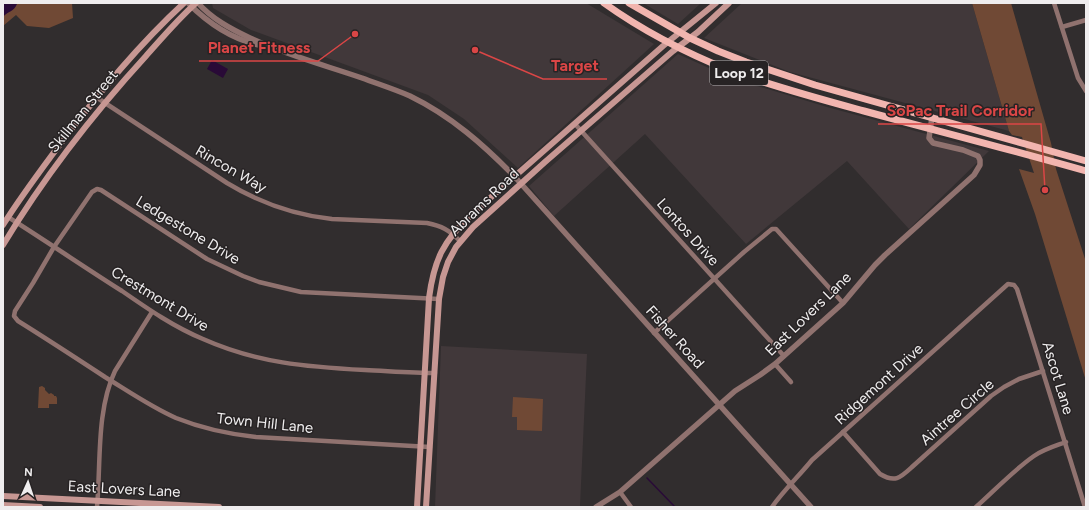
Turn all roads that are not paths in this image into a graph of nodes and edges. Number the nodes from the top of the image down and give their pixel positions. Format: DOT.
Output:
graph roads {
  1 [pos="184,3"];
  2 [pos="604,3"];
  3 [pos="629,3"];
  4 [pos="716,3"];
  5 [pos="730,3"];
  6 [pos="1054,3"];
  7 [pos="193,4"];
  8 [pos="1086,20"];
  9 [pos="1062,27"];
  10 [pos="680,33"];
  11 [pos="690,38"];
  12 [pos="668,42"];
  13 [pos="678,47"];
  14 [pos="1086,91"];
  15 [pos="839,92"];
  16 [pos="96,97"];
  17 [pos="835,103"];
  18 [pos="104,104"];
  19 [pos="932,117"];
  20 [pos="575,124"];
  21 [pos="930,129"];
  22 [pos="581,131"];
  23 [pos="1086,161"];
  24 [pos="1086,171"];
  25 [pos="515,177"];
  26 [pos="521,184"];
  27 [pos="8,217"];
  28 [pos="16,223"];
  29 [pos="3,225"];
  30 [pos="452,234"];
  31 [pos="460,241"];
  32 [pos="3,245"];
  33 [pos="54,247"];
  34 [pos="436,264"];
  35 [pos="445,268"];
  36 [pos="715,279"];
  37 [pos="1008,284"];
  38 [pos="429,298"];
  39 [pos="439,299"];
  40 [pos="843,303"];
  41 [pos="15,311"];
  42 [pos="152,312"];
  43 [pos="654,333"];
  44 [pos="784,356"];
  45 [pos="775,364"];
  46 [pos="1043,371"];
  47 [pos="425,373"];
  48 [pos="435,373"];
  49 [pos="111,380"];
  50 [pos="791,382"];
  51 [pos="719,405"];
  52 [pos="843,432"];
  53 [pos="1066,442"];
  54 [pos="421,446"];
  55 [pos="430,447"];
  56 [pos="790,485"];
  57 [pos="620,492"];
  58 [pos="3,496"];
  59 [pos="16,497"];
  60 [pos="97,504"];
  61 [pos="3,505"];
  62 [pos="15,506"];
  63 [pos="40,507"];
  64 [pos="220,507"];
  65 [pos="417,507"];
  66 [pos="426,507"];
  67 [pos="596,507"];
  68 [pos="631,507"];
  69 [pos="772,507"];
  70 [pos="811,507"];
  71 [pos="976,507"];
  72 [pos="1085,507"];
  1 -- 16 [label="main road, Skillman Street"];
  2 -- 12 [label="main road, Loop 12"];
  3 -- 10 [label="main road, Loop 12"];
  4 -- 10 [label="main road, Abrams Road"];
  5 -- 11 [label="main road, Abrams Road"];
  6 -- 9 [label="street"];
  7 -- 18 [label="main road, Skillman Street"];
  7 -- 25 [label="street, Fisher Road"];
  8 -- 9 [label="street"];
  9 -- 14 [label="street"];
  10 -- 11 [label="main road, Loop 12"];
  10 -- 12 [label="main road, Abrams Road"];
  11 -- 13 [label="main road, Abrams Road"];
  11 -- 15 [label="main road, Loop 12"];
  12 -- 13 [label="main road, Loop 12"];
  12 -- 20 [label="main road, Abrams Road"];
  13 -- 17 [label="main road, Loop 12"];
  13 -- 22 [label="main road, Abrams Road"];
  15 -- 17 [label="main road"];
  15 -- 19 [label="main road, Loop 12"];
  16 -- 18 [label="street, Rincon Way"];
  16 -- 27 [label="main road, Skillman Street"];
  17 -- 21 [label="main road, Loop 12"];
  18 -- 28 [label="main road, Skillman Street"];
  18 -- 30 [label="street, Rincon Way"];
  19 -- 21 [label="street"];
  19 -- 23 [label="main road, Loop 12"];
  20 -- 22 [label="street, Lontos Drive"];
  20 -- 25 [label="main road, Abrams Road"];
  21 -- 24 [label="main road, Loop 12"];
  21 -- 40 [label="street, East Lovers Lane"];
  22 -- 26 [label="main road, Abrams Road"];
  22 -- 36 [label="street, Lontos Drive"];
  25 -- 26 [label="street, Fisher Road"];
  25 -- 30 [label="main road, Abrams Road"];
  26 -- 31 [label="main road, Abrams Road"];
  26 -- 43 [label="street, Fisher Road"];
  27 -- 28 [label="street, Crestmont Drive"];
  27 -- 29 [label="main road, Skillman Street"];
  28 -- 32 [label="main road, Skillman Street"];
  28 -- 33 [label="street, Crestmont Drive"];
  30 -- 31 [label="street, Rincon Way"];
  30 -- 34 [label="main road, Abrams Road"];
  31 -- 35 [label="main road, Abrams Road"];
  33 -- 38 [label="street, Ledgestone Drive"];
  33 -- 41 [label="street, Ledgestone Drive"];
  33 -- 42 [label="street, Crestmont Drive"];
  34 -- 35 [label="main road"];
  34 -- 38 [label="main road, Abrams Road"];
  35 -- 39 [label="main road, Abrams Road"];
  36 -- 40 [label="street"];
  36 -- 43 [label="street"];
  36 -- 44 [label="street, Lontos Drive"];
  37 -- 46 [label="street, Ascot Lane"];
  37 -- 52 [label="street, Ridgemont Drive"];
  38 -- 39 [label="street, Ledgestone Drive"];
  38 -- 47 [label="main road, Abrams Road"];
  39 -- 48 [label="main road, Abrams Road"];
  40 -- 44 [label="street, East Lovers Lane"];
  41 -- 49 [label="street, Town Hill Lane"];
  42 -- 47 [label="street, Crestmont Drive"];
  42 -- 49 [label="street"];
  43 -- 51 [label="street, Fisher Road"];
  44 -- 45 [label="street, East Lovers Lane"];
  45 -- 50 [label="street"];
  45 -- 51 [label="street, East Lovers Lane"];
  46 -- 52 [label="street, Aintree Circle"];
  46 -- 53 [label="street, Ascot Lane"];
  47 -- 48 [label="street, Crestmont Drive"];
  47 -- 54 [label="main road, Abrams Road"];
  48 -- 55 [label="main road, Abrams Road"];
  49 -- 54 [label="street, Town Hill Lane"];
  49 -- 60 [label="street"];
  51 -- 56 [label="street, Fisher Road"];
  51 -- 57 [label="street, East Lovers Lane"];
  52 -- 56 [label="street, Ridgemont Drive"];
  53 -- 71 [label="street"];
  53 -- 72 [label="street, Ascot Lane"];
  54 -- 55 [label="street, Town Hill Lane"];
  54 -- 65 [label="main road, Abrams Road"];
  55 -- 66 [label="main road, Abrams Road"];
  56 -- 69 [label="street, Ridgemont Drive"];
  56 -- 70 [label="street, Fisher Road"];
  57 -- 67 [label="street, East Lovers Lane"];
  57 -- 68 [label="street"];
  58 -- 59 [label="main road, East Lovers Lane"];
  59 -- 60 [label="main road, East Lovers Lane"];
  59 -- 62 [label="main road"];
  60 -- 64 [label="main road, East Lovers Lane"];
  61 -- 62 [label="main road"];
  62 -- 63 [label="main road"];
}
